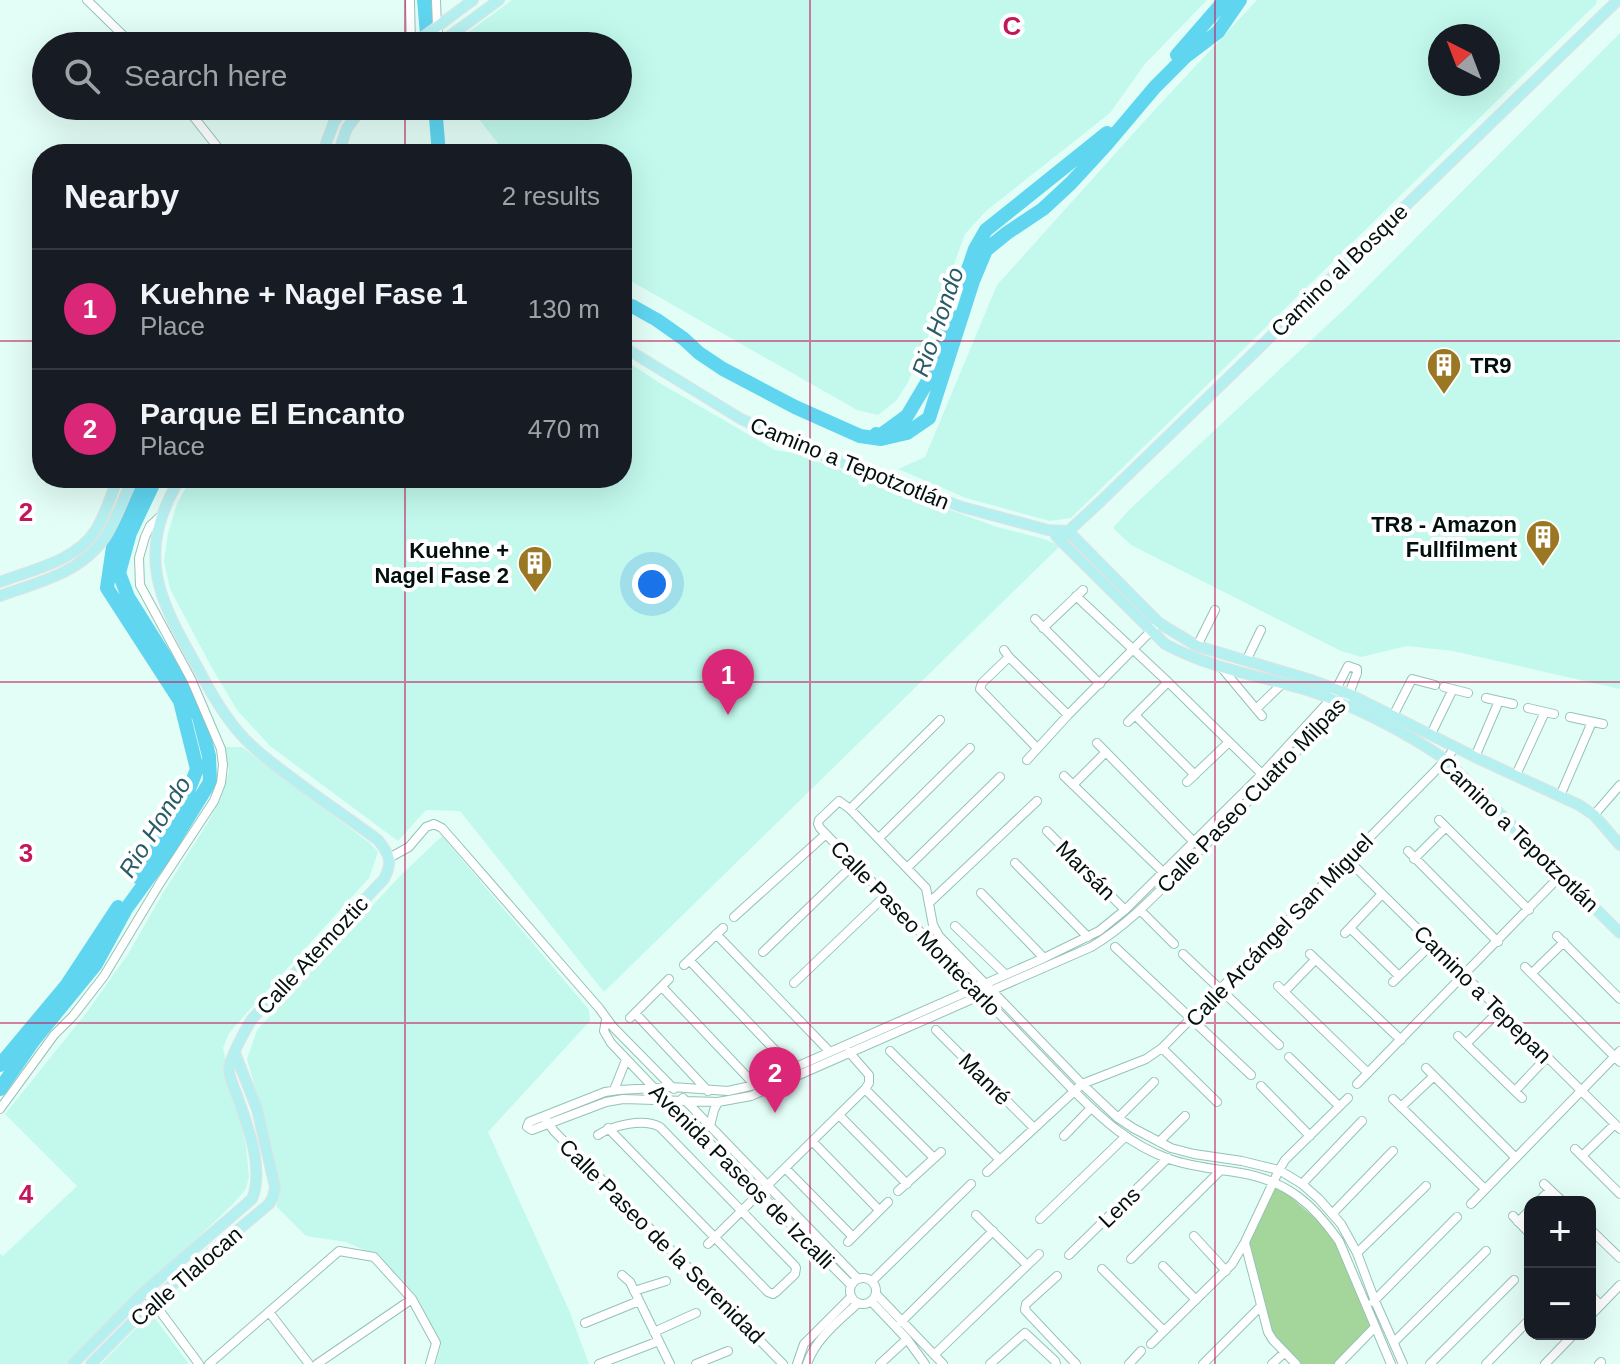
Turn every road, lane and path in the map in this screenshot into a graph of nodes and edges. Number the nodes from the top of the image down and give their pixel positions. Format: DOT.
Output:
graph roads {
  1 [pos="87,0"];
  2 [pos="410,0"];
  3 [pos="436,0"];
  4 [pos="473,0"];
  5 [pos="499,0"];
  6 [pos="1618,0"];
  7 [pos="435,28"];
  8 [pos="120,32"];
  9 [pos="412,32"];
  10 [pos="430,32"];
  11 [pos="436,32"];
  12 [pos="456,32"];
  13 [pos="196,120"];
  14 [pos="335,120"];
  15 [pos="353,120"];
  16 [pos="215,144"];
  17 [pos="326,144"];
  18 [pos="341,144"];
  19 [pos="632,352"];
  20 [pos="114,488"];
  21 [pos="128,488"];
  22 [pos="174,488"];
  23 [pos="163,514"];
  24 [pos="1048,530"];
  25 [pos="1068,531"];
  26 [pos="1060,539"];
  27 [pos="0,582"];
  28 [pos="0,596"];
  29 [pos="1215,610"];
  30 [pos="1035,619"];
  31 [pos="1159,623"];
  32 [pos="1043,628"];
  33 [pos="1261,630"];
  34 [pos="1151,632"];
  35 [pos="1197,646"];
  36 [pos="1132,650"];
  37 [pos="1246,661"];
  38 [pos="1221,667"];
  39 [pos="1168,682"];
  40 [pos="1100,684"];
  41 [pos="1282,684"];
  42 [pos="1444,687"];
  43 [pos="1468,693"];
  44 [pos="1334,694"];
  45 [pos="1349,694"];
  46 [pos="1486,698"];
  47 [pos="1499,701"];
  48 [pos="1342,704"];
  49 [pos="1513,704"];
  50 [pos="1528,708"];
  51 [pos="1068,715"];
  52 [pos="1135,715"];
  53 [pos="1393,716"];
  54 [pos="1570,717"];
  55 [pos="940,720"];
  56 [pos="1128,722"];
  57 [pos="1592,722"];
  58 [pos="1603,724"];
  59 [pos="1431,734"];
  60 [pos="1229,742"];
  61 [pos="1097,743"];
  62 [pos="1455,747"];
  63 [pos="970,748"];
  64 [pos="1037,748"];
  65 [pos="1106,752"];
  66 [pos="1475,757"];
  67 [pos="1027,760"];
  68 [pos="1446,760"];
  69 [pos="1262,774"];
  70 [pos="1195,775"];
  71 [pos="1516,775"];
  72 [pos="1064,776"];
  73 [pos="1000,777"];
  74 [pos="1187,782"];
  75 [pos="1269,782"];
  76 [pos="1073,785"];
  77 [pos="1620,785"];
  78 [pos="1560,796"];
  79 [pos="1037,801"];
  80 [pos="850,809"];
  81 [pos="1594,815"];
  82 [pos="1047,831"];
  83 [pos="826,834"];
  84 [pos="879,838"];
  85 [pos="1193,841"];
  86 [pos="1620,845"];
  87 [pos="389,858"];
  88 [pos="1347,859"];
  89 [pos="855,863"];
  90 [pos="1015,863"];
  91 [pos="907,868"];
  92 [pos="1163,872"];
  93 [pos="1562,874"];
  94 [pos="1151,885"];
  95 [pos="1158,892"];
  96 [pos="981,893"];
  97 [pos="1382,894"];
  98 [pos="886,895"];
  99 [pos="929,903"];
  100 [pos="1125,910"];
  101 [pos="1140,910"];
  102 [pos="1529,910"];
  103 [pos="734,917"];
  104 [pos="955,926"];
  105 [pos="1620,933"];
  106 [pos="1102,935"];
  107 [pos="1088,937"];
  108 [pos="1498,942"];
  109 [pos="1174,944"];
  110 [pos="1432,944"];
  111 [pos="1115,947"];
  112 [pos="763,952"];
  113 [pos="1183,954"];
  114 [pos="1044,958"];
  115 [pos="1005,974"];
  116 [pos="1465,976"];
  117 [pos="794,983"];
  118 [pos="984,983"];
  119 [pos="974,988"];
  120 [pos="1221,989"];
  121 [pos="992,991"];
  122 [pos="982,996"];
  123 [pos="1620,999"];
  124 [pos="1500,1010"];
  125 [pos="1192,1019"];
  126 [pos="606,1020"];
  127 [pos="936,1030"];
  128 [pos="1458,1036"];
  129 [pos="1401,1040"];
  130 [pos="1466,1044"];
  131 [pos="843,1045"];
  132 [pos="1279,1045"];
  133 [pos="1162,1048"];
  134 [pos="829,1051"];
  135 [pos="890,1051"];
  136 [pos="235,1053"];
  137 [pos="851,1053"];
  138 [pos="1289,1057"];
  139 [pos="1547,1057"];
  140 [pos="1618,1057"];
  141 [pos="629,1063"];
  142 [pos="792,1068"];
  143 [pos="1426,1068"];
  144 [pos="1368,1073"];
  145 [pos="1251,1075"];
  146 [pos="1434,1076"];
  147 [pos="1154,1082"];
  148 [pos="1082,1084"];
  149 [pos="1357,1084"];
  150 [pos="755,1085"];
  151 [pos="1261,1086"];
  152 [pos="672,1087"];
  153 [pos="654,1088"];
  154 [pos="628,1089"];
  155 [pos="865,1089"];
  156 [pos="614,1090"];
  157 [pos="708,1091"];
  158 [pos="1074,1091"];
  159 [pos="1582,1091"];
  160 [pos="1348,1098"];
  161 [pos="666,1099"];
  162 [pos="1393,1099"];
  163 [pos="685,1100"];
  164 [pos="718,1102"];
  165 [pos="1217,1102"];
  166 [pos="1339,1106"];
  167 [pos="1401,1107"];
  168 [pos="1091,1108"];
  169 [pos="0,1109"];
  170 [pos="840,1116"];
  171 [pos="1185,1116"];
  172 [pos="1118,1118"];
  173 [pos="546,1120"];
  174 [pos="1362,1121"];
  175 [pos="710,1126"];
  176 [pos="1617,1127"];
  177 [pos="608,1128"];
  178 [pos="1034,1128"];
  179 [pos="598,1135"];
  180 [pos="1064,1136"];
  181 [pos="1310,1136"];
  182 [pos="1125,1137"];
  183 [pos="813,1142"];
  184 [pos="1159,1142"];
  185 [pos="1393,1151"];
  186 [pos="1168,1158"];
  187 [pos="1516,1158"];
  188 [pos="1000,1160"];
  189 [pos="786,1169"];
  190 [pos="1221,1170"];
  191 [pos="1279,1170"];
  192 [pos="987,1172"];
  193 [pos="1274,1182"];
  194 [pos="907,1184"];
  195 [pos="971,1184"];
  196 [pos="1302,1184"];
  197 [pos="1426,1186"];
  198 [pos="767,1187"];
  199 [pos="1485,1189"];
  200 [pos="898,1191"];
  201 [pos="1620,1194"];
  202 [pos="759,1195"];
  203 [pos="1542,1196"];
  204 [pos="1557,1196"];
  205 [pos="252,1199"];
  206 [pos="888,1202"];
  207 [pos="1471,1204"];
  208 [pos="879,1210"];
  209 [pos="741,1212"];
  210 [pos="1333,1213"];
  211 [pos="1524,1214"];
  212 [pos="976,1215"];
  213 [pos="1457,1217"];
  214 [pos="1040,1219"];
  215 [pos="1524,1228"];
  216 [pos="993,1231"];
  217 [pos="1596,1235"];
  218 [pos="1194,1236"];
  219 [pos="711,1241"];
  220 [pos="1245,1242"];
  221 [pos="1486,1251"];
  222 [pos="1357,1253"];
  223 [pos="1039,1254"];
  224 [pos="1069,1255"];
  225 [pos="696,1257"];
  226 [pos="1620,1258"];
  227 [pos="1131,1259"];
  228 [pos="687,1265"];
  229 [pos="1027,1265"];
  230 [pos="1163,1266"];
  231 [pos="1102,1269"];
  232 [pos="1226,1271"];
  233 [pos="622,1275"];
  234 [pos="1057,1276"];
  235 [pos="1514,1280"];
  236 [pos="666,1281"];
  237 [pos="872,1281"];
  238 [pos="855,1282"];
  239 [pos="1620,1285"];
  240 [pos="145,1291"];
  241 [pos="634,1291"];
  242 [pos="874,1297"];
  243 [pos="412,1299"];
  244 [pos="854,1300"];
  245 [pos="1196,1300"];
  246 [pos="639,1301"];
  247 [pos="1596,1301"];
  248 [pos="152,1302"];
  249 [pos="1371,1304"];
  250 [pos="1600,1305"];
  251 [pos="1260,1307"];
  252 [pos="1596,1310"];
  253 [pos="269,1312"];
  254 [pos="696,1313"];
  255 [pos="901,1322"];
  256 [pos="585,1323"];
  257 [pos="1524,1325"];
  258 [pos="1375,1327"];
  259 [pos="1164,1331"];
  260 [pos="654,1332"];
  261 [pos="907,1339"];
  262 [pos="1568,1340"];
  263 [pos="659,1341"];
  264 [pos="1394,1342"];
  265 [pos="1151,1344"];
  266 [pos="728,1351"];
  267 [pos="1141,1351"];
  268 [pos="1284,1353"];
  269 [pos="934,1355"];
  270 [pos="73,1364"];
  271 [pos="91,1364"];
  272 [pos="199,1364"];
  273 [pos="209,1364"];
  274 [pos="309,1364"];
  275 [pos="317,1364"];
  276 [pos="430,1364"];
  277 [pos="599,1364"];
  278 [pos="670,1364"];
  279 [pos="696,1364"];
  280 [pos="783,1364"];
  281 [pos="797,1364"];
  282 [pos="807,1364"];
  283 [pos="880,1364"];
  284 [pos="925,1364"];
  285 [pos="943,1364"];
  286 [pos="990,1364"];
  287 [pos="1056,1364"];
  288 [pos="1076,1364"];
  289 [pos="1129,1364"];
  290 [pos="1203,1364"];
  291 [pos="1272,1364"];
  292 [pos="1296,1364"];
  293 [pos="1339,1364"];
  294 [pos="1391,1364"];
  295 [pos="1403,1364"];
  296 [pos="1430,1364"];
  297 [pos="1486,1364"];
  298 [pos="1545,1364"];
  1 -- 8 [label="street"];
  2 -- 9 [label="street"];
  3 -- 7 [label="street"];
  4 -- 7 [label="main road"];
  5 -- 12 [label="main road"];
  6 -- 25 [label="main road, Camino al Bosque"];
  7 -- 10 [label="main road"];
  7 -- 11 [label="street"];
  13 -- 16 [label="street"];
  14 -- 17 [label="main road"];
  15 -- 18 [label="main road"];
  19 -- 24 [label="main road, Camino a Tepotzotlán"];
  20 -- 27 [label="main road"];
  21 -- 28 [label="main road"];
  22 -- 23 [label="main road"];
  23 -- 87 [label="main road"];
  23 -- 169 [label="street"];
  24 -- 25 [label="main road, Camino a Tepotzotlán"];
  24 -- 26 [label="main road, Camino a Tepotzotlán"];
  25 -- 26 [label="main road, Camino al Bosque"];
  25 -- 31 [label="main road, Camino a Tepotzotlán"];
  26 -- 34 [label="main road, Camino a Tepotzotlán"];
  29 -- 35 [label="street"];
  30 -- 32 [label="street"];
  31 -- 34 [label="street"];
  31 -- 35 [label="main road, Camino a Tepotzotlán"];
  32 -- 36 [label="street"];
  32 -- 40 [label="street"];
  33 -- 37 [label="street"];
  34 -- 36 [label="street"];
  34 -- 38 [label="main road, Camino a Tepotzotlán"];
  35 -- 37 [label="main road, Camino a Tepotzotlán"];
  36 -- 39 [label="street"];
  36 -- 40 [label="street"];
  37 -- 44 [label="main road, Camino a Tepotzotlán"];
  38 -- 41 [label="main road, Camino a Tepotzotlán"];
  38 -- 41 [label="street"];
  39 -- 52 [label="street"];
  39 -- 60 [label="street"];
  40 -- 51 [label="street"];
  41 -- 44 [label="main road, Camino a Tepotzotlán"];
  42 -- 43 [label="street"];
  42 -- 53 [label="street"];
  42 -- 59 [label="street"];
  44 -- 45 [label="main road, Camino a Tepotzotlán"];
  44 -- 45 [label="street, Calle Paseo Cuatro Milpas"];
  44 -- 48 [label="main road, Camino a Tepotzotlán"];
  44 -- 69 [label="street, Calle Paseo Cuatro Milpas"];
  45 -- 48 [label="street, Calle Paseo Cuatro Milpas"];
  45 -- 53 [label="main road, Camino a Tepotzotlán"];
  46 -- 47 [label="street"];
  47 -- 49 [label="street"];
  47 -- 66 [label="street"];
  48 -- 68 [label="main road, Camino a Tepotzotlán"];
  48 -- 75 [label="street, Calle Paseo Cuatro Milpas"];
  50 -- 71 [label="street"];
  51 -- 64 [label="street"];
  51 -- 64 [label="street"];
  52 -- 56 [label="street"];
  52 -- 70 [label="street"];
  53 -- 59 [label="main road, Camino a Tepotzotlán"];
  54 -- 57 [label="street"];
  55 -- 80 [label="street"];
  57 -- 58 [label="street"];
  57 -- 78 [label="street"];
  59 -- 62 [label="main road, Camino a Tepotzotlán"];
  60 -- 69 [label="street"];
  60 -- 70 [label="street"];
  61 -- 65 [label="street"];
  62 -- 66 [label="main road, Camino a Tepotzotlán"];
  62 -- 68 [label="street, Calle Arcángel San Miguel"];
  63 -- 84 [label="street"];
  64 -- 67 [label="street"];
  65 -- 76 [label="street"];
  65 -- 85 [label="street"];
  66 -- 71 [label="main road, Camino a Tepotzotlán"];
  68 -- 88 [label="street, Calle Arcángel San Miguel"];
  68 -- 93 [label="main road, Camino a Tepotzotlán"];
  69 -- 75 [label="street"];
  69 -- 85 [label="street, Calle Paseo Cuatro Milpas"];
  70 -- 74 [label="street"];
  71 -- 78 [label="main road, Camino a Tepotzotlán"];
  72 -- 76 [label="street"];
  73 -- 91 [label="street"];
  75 -- 95 [label="street, Calle Paseo Cuatro Milpas"];
  76 -- 92 [label="street"];
  77 -- 81 [label="street"];
  78 -- 81 [label="main road, Camino a Tepotzotlán"];
  79 -- 99 [label="street"];
  80 -- 83 [label="street, Calle Paseo Montecarlo"];
  80 -- 84 [label="street, Calle Paseo Montecarlo"];
  81 -- 86 [label="main road, Camino a Tepotzotlán"];
  82 -- 100 [label="street, Marsán"];
  83 -- 89 [label="street, Calle Paseo Montecarlo"];
  83 -- 103 [label="street"];
  84 -- 91 [label="street, Calle Paseo Montecarlo"];
  85 -- 92 [label="street, Calle Paseo Cuatro Milpas"];
  87 -- 126 [label="street"];
  87 -- 136 [label="main road, Calle Atemoztic"];
  88 -- 97 [label="street, Camino a Tepepan"];
  88 -- 120 [label="street, Calle Arcángel San Miguel"];
  89 -- 98 [label="street, Calle Paseo Montecarlo"];
  89 -- 112 [label="street"];
  90 -- 107 [label="street"];
  91 -- 99 [label="street, Calle Paseo Montecarlo"];
  92 -- 94 [label="street, Calle Paseo Cuatro Milpas"];
  93 -- 102 [label="street"];
  93 -- 105 [label="main road, Camino a Tepotzotlán"];
  94 -- 95 [label="street"];
  94 -- 100 [label="street, Calle Paseo Cuatro Milpas"];
  95 -- 101 [label="street, Calle Paseo Cuatro Milpas"];
  96 -- 114 [label="street"];
  97 -- 110 [label="street, Camino a Tepepan"];
  97 -- 110 [label="street"];
  98 -- 117 [label="street"];
  98 -- 119 [label="street, Calle Paseo Montecarlo"];
  99 -- 118 [label="street, Calle Paseo Montecarlo"];
  100 -- 106 [label="street, Calle Paseo Cuatro Milpas"];
  101 -- 106 [label="street, Calle Paseo Cuatro Milpas"];
  101 -- 109 [label="street"];
  102 -- 108 [label="street"];
  102 -- 108 [label="street"];
  104 -- 115 [label="street"];
  106 -- 107 [label="street, Calle Paseo Cuatro Milpas"];
  106 -- 121 [label="street, Calle Paseo Cuatro Milpas"];
  107 -- 114 [label="street, Calle Paseo Cuatro Milpas"];
  108 -- 116 [label="street"];
  110 -- 116 [label="street, Camino a Tepepan"];
  111 -- 125 [label="street"];
  113 -- 120 [label="street"];
  114 -- 115 [label="street, Calle Paseo Cuatro Milpas"];
  115 -- 118 [label="street, Calle Paseo Cuatro Milpas"];
  116 -- 124 [label="street, Camino a Tepepan"];
  116 -- 129 [label="street"];
  118 -- 119 [label="street, Calle Paseo Cuatro Milpas"];
  118 -- 121 [label="street, Calle Paseo Montecarlo"];
  119 -- 122 [label="street, Calle Paseo Montecarlo"];
  119 -- 131 [label="street, Calle Paseo Cuatro Milpas"];
  120 -- 125 [label="street, Calle Arcángel San Miguel"];
  120 -- 132 [label="street"];
  121 -- 122 [label="street, Calle Paseo Cuatro Milpas"];
  121 -- 148 [label="street, Calle Paseo Montecarlo"];
  122 -- 137 [label="street, Calle Paseo Cuatro Milpas"];
  122 -- 158 [label="street, Calle Paseo Montecarlo"];
  123 -- 140 [label="street"];
  124 -- 130 [label="street"];
  124 -- 139 [label="street, Camino a Tepepan"];
  125 -- 133 [label="street, Calle Arcángel San Miguel"];
  125 -- 145 [label="street"];
  126 -- 141 [label="street, Avenida Paseos de Izcalli"];
  126 -- 152 [label="street, Avenida Paseos de Izcalli"];
  127 -- 178 [label="street, Manré"];
  128 -- 130 [label="street"];
  129 -- 144 [label="street"];
  129 -- 144 [label="street"];
  130 -- 139 [label="street"];
  131 -- 134 [label="street, Calle Paseo Cuatro Milpas"];
  131 -- 137 [label="street"];
  133 -- 148 [label="street, Calle Arcángel San Miguel"];
  133 -- 165 [label="street"];
  134 -- 142 [label="street, Calle Paseo Cuatro Milpas"];
  134 -- 142 [label="street"];
  135 -- 188 [label="street"];
  136 -- 205 [label="main road, Calle Atemoztic"];
  136 -- 248 [label="main road, Calle Tlalocan"];
  137 -- 155 [label="street"];
  137 -- 164 [label="street, Calle Paseo Cuatro Milpas"];
  138 -- 166 [label="street"];
  139 -- 159 [label="street, Camino a Tepepan"];
  140 -- 159 [label="street"];
  141 -- 153 [label="street, Avenida Paseos de Izcalli"];
  141 -- 154 [label="street, Avenida Paseos de Izcalli"];
  141 -- 156 [label="street"];
  142 -- 150 [label="street, Calle Paseo Cuatro Milpas"];
  143 -- 146 [label="street"];
  144 -- 149 [label="street"];
  146 -- 167 [label="street"];
  146 -- 187 [label="street"];
  147 -- 172 [label="street"];
  148 -- 158 [label="street, Calle Arcángel San Miguel"];
  148 -- 172 [label="street, Calle Paseo Montecarlo"];
  150 -- 157 [label="street, Calle Paseo Cuatro Milpas"];
  150 -- 157 [label="street"];
  151 -- 181 [label="street"];
  152 -- 153 [label="street, Calle Paseo Cuatro Milpas"];
  152 -- 157 [label="street, Calle Paseo Cuatro Milpas"];
  152 -- 163 [label="street, Avenida Paseos de Izcalli"];
  153 -- 154 [label="street, Calle Paseo Cuatro Milpas"];
  153 -- 161 [label="street, Avenida Paseos de Izcalli"];
  154 -- 156 [label="street, Calle Paseo Cuatro Milpas"];
  155 -- 170 [label="street"];
  155 -- 194 [label="street"];
  156 -- 173 [label="street, Calle Paseo Cuatro Milpas"];
  158 -- 168 [label="street, Calle Paseo Montecarlo"];
  158 -- 178 [label="street, Calle Arcángel San Miguel"];
  159 -- 176 [label="street, Camino a Tepepan"];
  159 -- 187 [label="street"];
  160 -- 166 [label="street"];
  161 -- 163 [label="street, Calle Paseo Cuatro Milpas"];
  161 -- 173 [label="street, Calle Paseo Cuatro Milpas"];
  161 -- 202 [label="street, Avenida Paseos de Izcalli"];
  162 -- 167 [label="street"];
  163 -- 164 [label="street, Calle Paseo Cuatro Milpas"];
  163 -- 175 [label="street, Avenida Paseos de Izcalli"];
  164 -- 175 [label="street"];
  166 -- 181 [label="street"];
  167 -- 199 [label="street"];
  168 -- 180 [label="street"];
  168 -- 182 [label="street, Calle Paseo Montecarlo"];
  170 -- 183 [label="street"];
  170 -- 194 [label="street"];
  171 -- 184 [label="street"];
  172 -- 184 [label="street, Calle Paseo Montecarlo"];
  173 -- 228 [label="street, Calle Paseo de la Serenidad"];
  174 -- 196 [label="street"];
  175 -- 198 [label="street, Avenida Paseos de Izcalli"];
  176 -- 201 [label="street"];
  177 -- 179 [label="street"];
  177 -- 209 [label="street"];
  177 -- 219 [label="street"];
  178 -- 188 [label="street, Calle Arcángel San Miguel"];
  181 -- 191 [label="street"];
  182 -- 186 [label="street, Calle Paseo Montecarlo"];
  182 -- 214 [label="street"];
  183 -- 189 [label="street"];
  183 -- 208 [label="street"];
  184 -- 191 [label="street, Calle Paseo Montecarlo"];
  185 -- 210 [label="street"];
  186 -- 190 [label="street, Calle Paseo Montecarlo"];
  186 -- 224 [label="street, Lens"];
  187 -- 199 [label="street"];
  188 -- 192 [label="street, Calle Arcángel San Miguel"];
  189 -- 198 [label="street"];
  189 -- 208 [label="street"];
  190 -- 193 [label="street, Calle Paseo Montecarlo"];
  190 -- 227 [label="street"];
  191 -- 193 [label="street"];
  191 -- 196 [label="street, Calle Paseo Montecarlo"];
  193 -- 220 [label="street"];
  193 -- 249 [label="street, Calle Paseo Montecarlo"];
  194 -- 200 [label="street"];
  195 -- 237 [label="street"];
  196 -- 210 [label="street, Calle Paseo Montecarlo"];
  197 -- 222 [label="street"];
  198 -- 202 [label="street"];
  198 -- 238 [label="street, Avenida Paseos de Izcalli"];
  199 -- 207 [label="street"];
  202 -- 209 [label="street"];
  202 -- 238 [label="street, Avenida Paseos de Izcalli"];
  203 -- 204 [label="street"];
  205 -- 240 [label="main road, Calle Tlalocan"];
  206 -- 208 [label="street"];
  209 -- 219 [label="street"];
  209 -- 219 [label="street"];
  210 -- 222 [label="street, Calle Paseo Montecarlo"];
  211 -- 215 [label="street"];
  212 -- 216 [label="street"];
  213 -- 249 [label="street"];
  216 -- 229 [label="street"];
  216 -- 255 [label="street"];
  217 -- 226 [label="street"];
  218 -- 232 [label="street"];
  220 -- 232 [label="street"];
  220 -- 251 [label="street"];
  221 -- 264 [label="street"];
  222 -- 249 [label="street, Calle Paseo Montecarlo"];
  223 -- 229 [label="street"];
  225 -- 228 [label="street"];
  228 -- 280 [label="street, Calle Paseo de la Serenidad"];
  229 -- 269 [label="street"];
  230 -- 245 [label="street"];
  231 -- 259 [label="street"];
  232 -- 245 [label="street"];
  233 -- 241 [label="street"];
  234 -- 288 [label="street"];
  235 -- 296 [label="street"];
  236 -- 241 [label="street"];
  237 -- 238 [label="street"];
  237 -- 242 [label="street"];
  238 -- 244 [label="street"];
  239 -- 250 [label="street"];
  240 -- 248 [label="street"];
  240 -- 270 [label="main road, Calle Tlalocan"];
  241 -- 246 [label="street"];
  242 -- 244 [label="street"];
  242 -- 255 [label="street"];
  242 -- 261 [label="street"];
  243 -- 253 [label="street"];
  243 -- 275 [label="street"];
  243 -- 276 [label="street"];
  244 -- 281 [label="street"];
  244 -- 282 [label="street"];
  245 -- 259 [label="street"];
  246 -- 256 [label="street"];
  246 -- 260 [label="street"];
  247 -- 250 [label="street"];
  248 -- 271 [label="main road, Calle Tlalocan"];
  248 -- 272 [label="street"];
  249 -- 258 [label="street, Calle Paseo Montecarlo"];
  249 -- 264 [label="street, Calle Paseo Montecarlo"];
  250 -- 252 [label="street"];
  251 -- 268 [label="street"];
  251 -- 290 [label="street"];
  253 -- 273 [label="street"];
  253 -- 274 [label="street"];
  254 -- 260 [label="street"];
  255 -- 269 [label="street"];
  257 -- 297 [label="street"];
  258 -- 293 [label="street"];
  258 -- 294 [label="street, Calle Paseo Montecarlo"];
  259 -- 265 [label="street"];
  260 -- 263 [label="street"];
  261 -- 283 [label="street"];
  261 -- 284 [label="street"];
  262 -- 298 [label="street"];
  263 -- 277 [label="street"];
  263 -- 278 [label="street"];
  264 -- 295 [label="street, Calle Paseo Montecarlo"];
  266 -- 279 [label="street"];
  267 -- 289 [label="street"];
  268 -- 291 [label="street"];
  268 -- 292 [label="street"];
  269 -- 285 [label="street"];
  286 -- 287 [label="street"];
}
